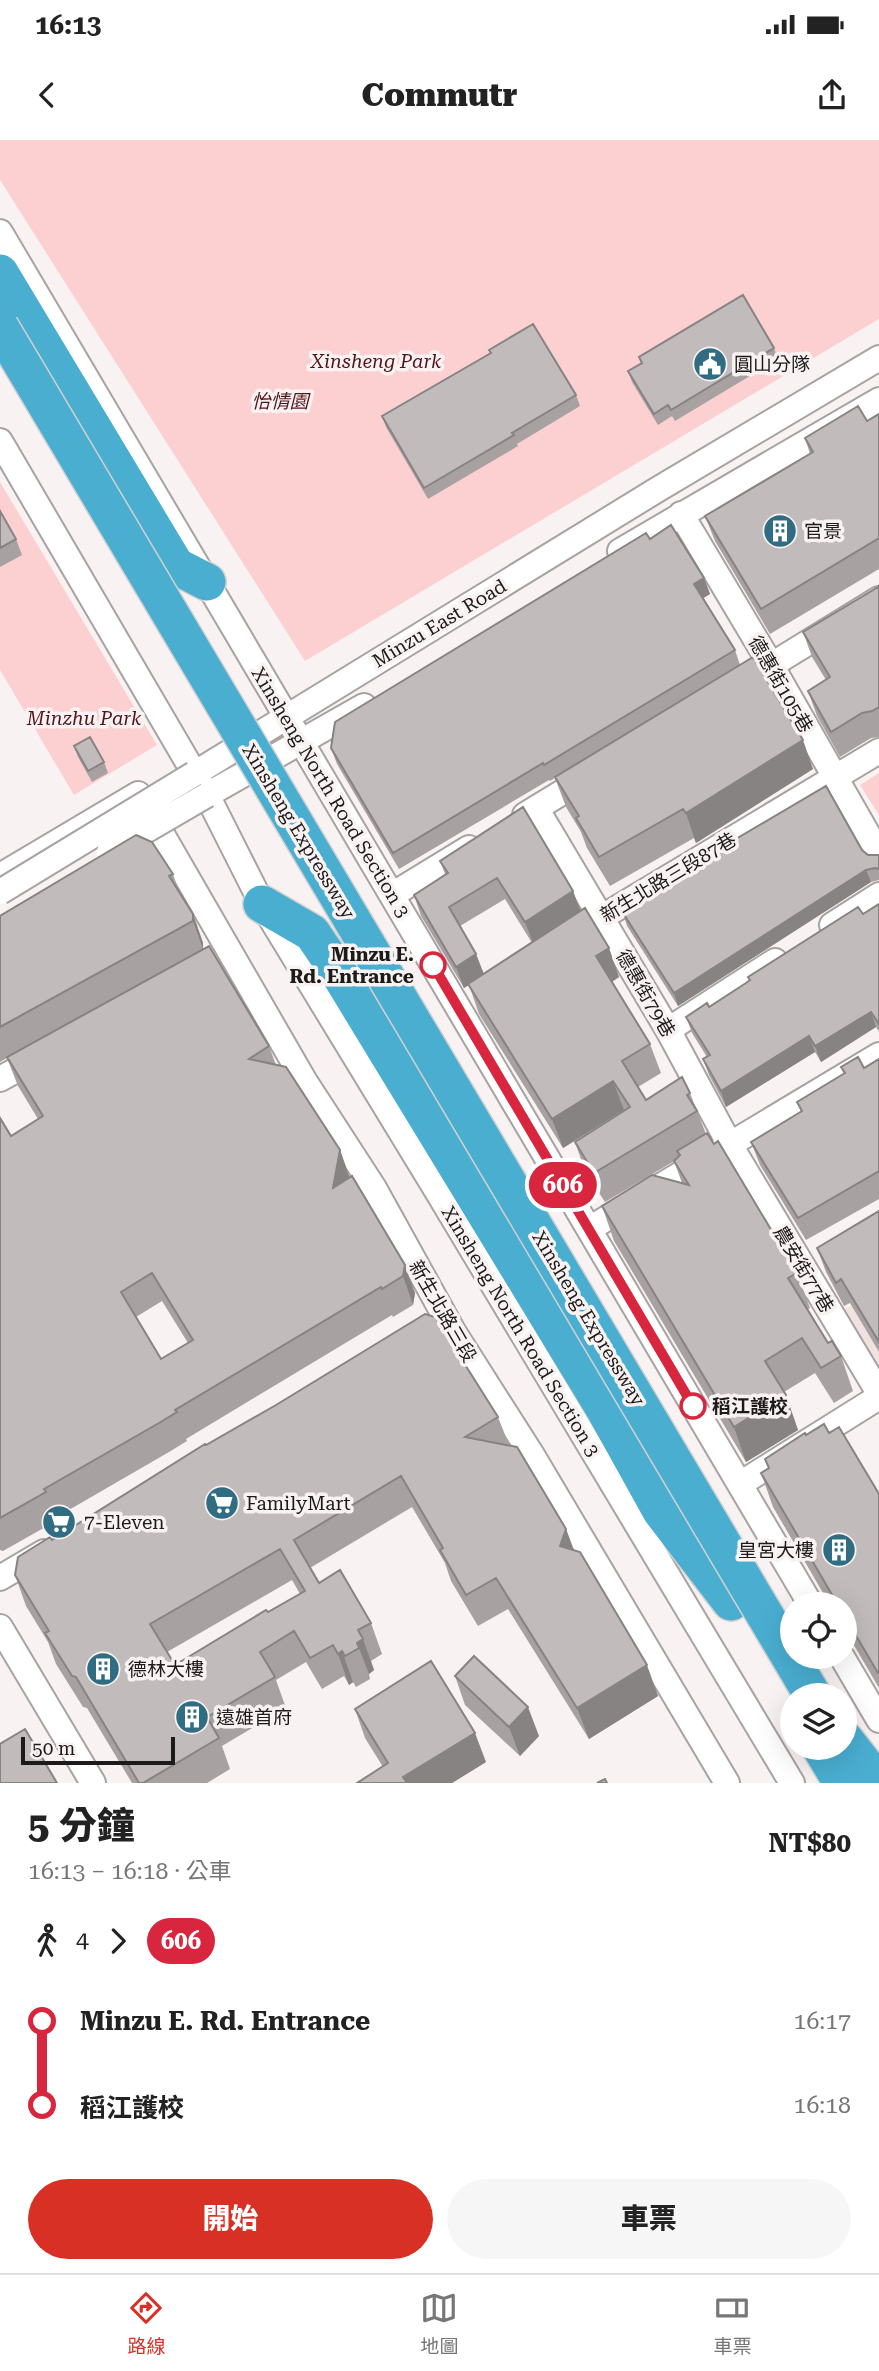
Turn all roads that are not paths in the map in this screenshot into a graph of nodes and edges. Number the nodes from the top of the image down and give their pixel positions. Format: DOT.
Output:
graph roads {
  1 [pos="0,232"];
  2 [pos="0,273"];
  3 [pos="0,327"];
  4 [pos="879,358"];
  5 [pos="0,371"];
  6 [pos="879,400"];
  7 [pos="0,441"];
  8 [pos="681,514"];
  9 [pos="597,565"];
  10 [pos="192,574"];
  11 [pos="879,599"];
  12 [pos="771,665"];
  13 [pos="382,695"];
  14 [pos="712,701"];
  15 [pos="287,716"];
  16 [pos="301,743"];
  17 [pos="879,751"];
  18 [pos="607,765"];
  19 [pos="834,778"];
  20 [pos="200,785"];
  21 [pos="138,794"];
  22 [pos="536,808"];
  23 [pos="879,854"];
  24 [pos="105,870"];
  25 [pos="0,876"];
  26 [pos="0,892"];
  27 [pos="392,895"];
  28 [pos="879,895"];
  29 [pos="261,904"];
  30 [pos="602,916"];
  31 [pos="0,917"];
  32 [pos="569,938"];
  33 [pos="229,952"];
  34 [pos="204,965"];
  35 [pos="481,995"];
  36 [pos="459,1009"];
  37 [pos="668,1030"];
  38 [pos="60,1046"];
  39 [pos="879,1055"];
  40 [pos="0,1079"];
  41 [pos="730,1145"];
  42 [pos="589,1229"];
  43 [pos="825,1255"];
  44 [pos="803,1268"];
  45 [pos="445,1313"];
  46 [pos="421,1327"];
  47 [pos="879,1395"];
  48 [pos="740,1484"];
  49 [pos="69,1537"];
  50 [pos="0,1578"];
  51 [pos="803,1592"];
  52 [pos="731,1602"];
  53 [pos="0,1627"];
  54 [pos="849,1669"];
  55 [pos="781,1683"];
  56 [pos="805,1683"];
  57 [pos="879,1720"];
  58 [pos="857,1755"];
  59 [pos="828,1760"];
  60 [pos="851,1760"];
  61 [pos="93,1783"];
  62 [pos="727,1783"];
  63 [pos="792,1783"];
  64 [pos="842,1783"];
  65 [pos="864,1783"];
  66 [pos="879,1783"];
  1 -- 10 [label="street, Xinsheng North Road Section 3"];
  2 -- 10 [label="highway"];
  3 -- 56 [label="highway, Xinsheng Expressway, bridge"];
  4 -- 15 [label="street, Minzu East Road"];
  5 -- 52 [label="highway, Xinsheng Expressway"];
  6 -- 8 [label="street"];
  7 -- 20 [label="street, Xinsheng North Road Section 3"];
  8 -- 9 [label="street"];
  8 -- 12 [label="street, 德惠街105巷"];
  10 -- 15 [label="street, Xinsheng North Road Section 3"];
  11 -- 12 [label="street"];
  12 -- 14 [label="street"];
  12 -- 19 [label="street, 德惠街105巷"];
  13 -- 16 [label="street, Minzu East Road"];
  15 -- 16 [label="street, Xinsheng North Road Section 3"];
  15 -- 20 [label="street, Minzu East Road"];
  16 -- 20 [label="street, Minzu East Road"];
  16 -- 27 [label="street, Xinsheng North Road Section 3"];
  17 -- 19 [label="street, 新生北路三段87巷"];
  18 -- 22 [label="street"];
  19 -- 23 [label="street, 德惠街105巷"];
  19 -- 30 [label="street, 新生北路三段87巷"];
  20 -- 26 [label="street, Minzu East Road, bridge"];
  20 -- 29 [label="street, Xinsheng North Road Section 3"];
  20 -- 31 [label="street, Minzu East Road, bridge"];
  21 -- 25 [label="street"];
  22 -- 27 [label="street"];
  22 -- 30 [label="street, 德惠街79巷"];
  24 -- 33 [label="street, 新生北路三段"];
  27 -- 36 [label="street, Xinsheng North Road Section 3"];
  28 -- 37 [label="street"];
  29 -- 52 [label="highway"];
  29 -- 63 [label="street, Xinsheng North Road Section 3"];
  30 -- 32 [label="street, 新生北路三段87巷"];
  30 -- 37 [label="street, 德惠街79巷"];
  33 -- 34 [label="street"];
  33 -- 45 [label="street, 新生北路三段"];
  35 -- 36 [label="street"];
  36 -- 42 [label="street, Xinsheng North Road Section 3"];
  37 -- 41 [label="street, 德惠街79巷"];
  38 -- 40 [label="street"];
  39 -- 41 [label="street"];
  41 -- 42 [label="street"];
  41 -- 44 [label="street, 農安街77巷"];
  42 -- 48 [label="street, Xinsheng North Road Section 3"];
  43 -- 44 [label="street"];
  44 -- 47 [label="street, 農安街77巷"];
  45 -- 46 [label="street"];
  45 -- 62 [label="street, 新生北路三段"];
  47 -- 48 [label="street"];
  48 -- 51 [label="street, Xinsheng North Road Section 3"];
  49 -- 50 [label="street"];
  52 -- 55 [label="highway, Xinsheng Expressway"];
  53 -- 61 [label="street"];
  54 -- 57 [label="street"];
  58 -- 66 [label="highway"];
  59 -- 64 [label="highway"];
  60 -- 65 [label="highway"];
}
